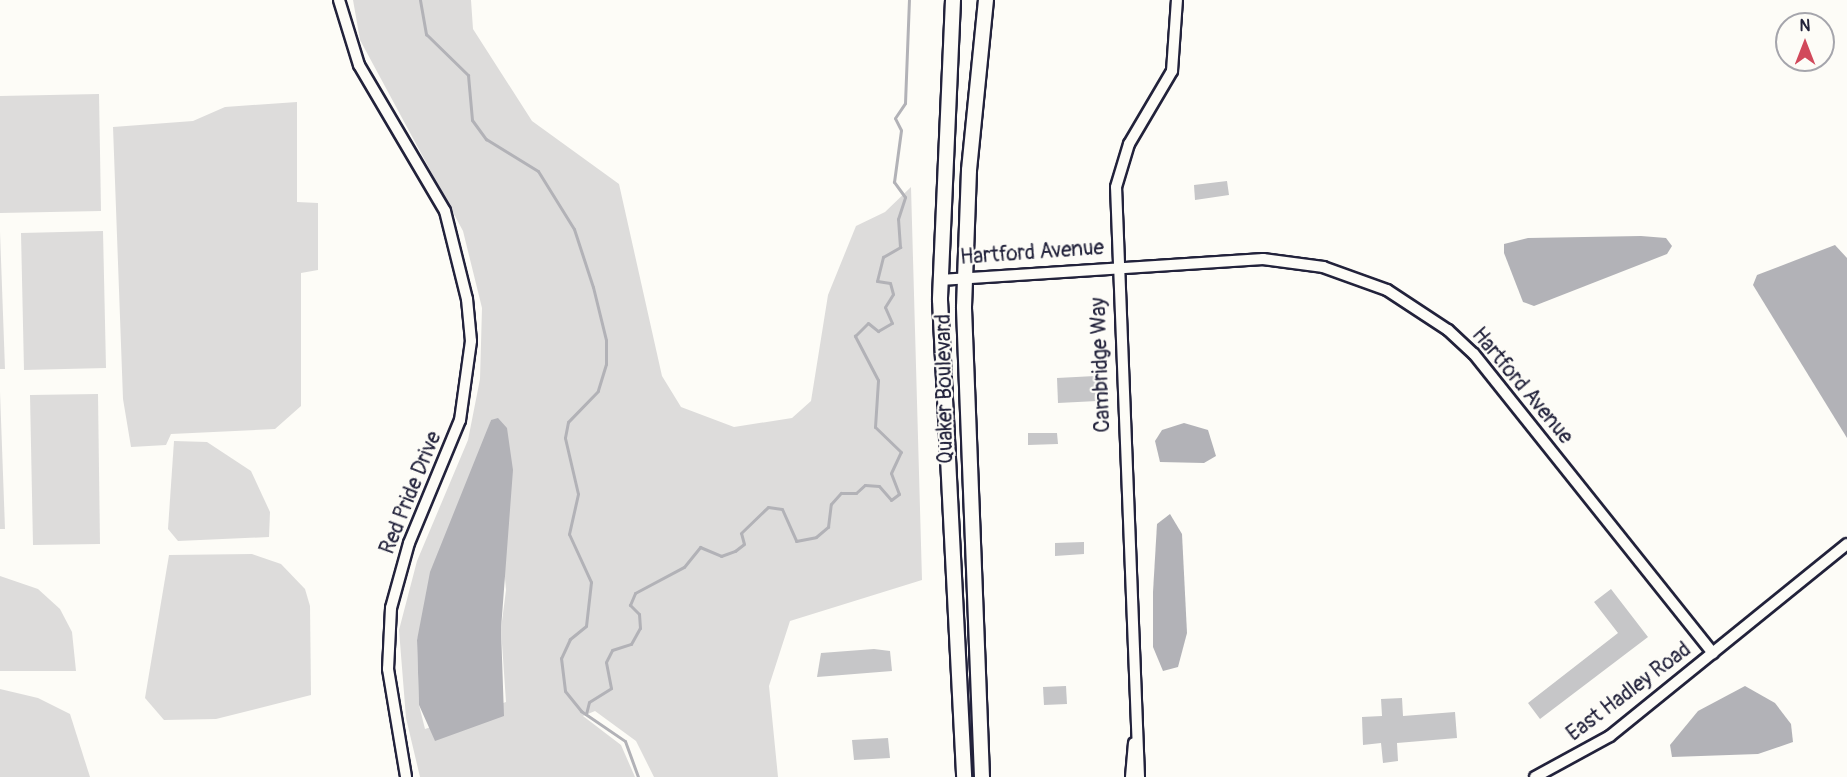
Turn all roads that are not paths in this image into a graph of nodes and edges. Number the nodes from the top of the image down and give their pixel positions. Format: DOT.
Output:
graph roads {
  1 [pos="339,0"];
  2 [pos="953,0"];
  3 [pos="986,0"];
  4 [pos="1178,0"];
  5 [pos="1116,267"];
  6 [pos="965,278"];
  7 [pos="940,280"];
  8 [pos="1847,544"];
  9 [pos="1713,652"];
  10 [pos="1134,743"];
  11 [pos="962,749"];
  12 [pos="406,777"];
  13 [pos="958,777"];
  14 [pos="964,777"];
  15 [pos="982,777"];
  16 [pos="1131,777"];
  17 [pos="1139,777"];
  18 [pos="1535,777"];
  1 -- 12 [label="street, Red Pride Drive"];
  2 -- 7 [label="main road, Quaker Boulevard"];
  3 -- 6 [label="main road, Quaker Boulevard"];
  4 -- 5 [label="street, Cambridge Way"];
  5 -- 6 [label="street, Hartford Avenue"];
  5 -- 9 [label="street, Hartford Avenue"];
  5 -- 10 [label="street, Cambridge Way"];
  6 -- 7 [label="street, Hartford Avenue"];
  6 -- 15 [label="main road, Quaker Boulevard"];
  7 -- 11 [label="main road, Quaker Boulevard"];
  8 -- 9 [label="street, East Hadley Road"];
  9 -- 18 [label="street, East Hadley Road"];
  10 -- 16 [label="street, Cambridge Way"];
  10 -- 17 [label="street, Cambridge Way"];
  11 -- 13 [label="main road"];
  11 -- 14 [label="main road, Quaker Boulevard"];
}
